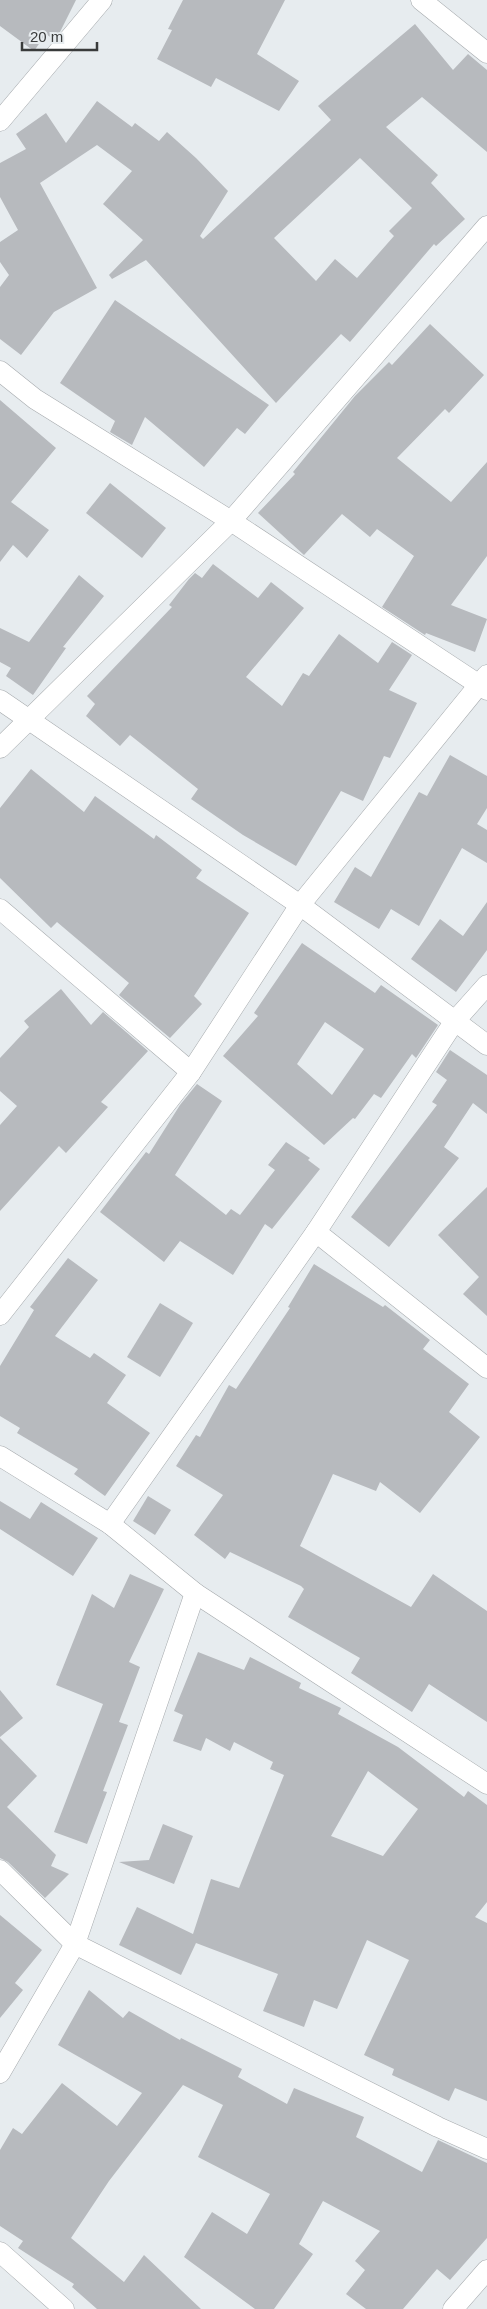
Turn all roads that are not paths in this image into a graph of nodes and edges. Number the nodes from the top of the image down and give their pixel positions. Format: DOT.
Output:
graph roads {
  1 [pos="102,0"];
  2 [pos="421,0"];
  3 [pos="487,53"];
  4 [pos="0,121"];
  5 [pos="487,226"];
  6 [pos="0,370"];
  7 [pos="231,521"];
  8 [pos="485,683"];
  9 [pos="0,700"];
  10 [pos="27,720"];
  11 [pos="0,748"];
  12 [pos="300,905"];
  13 [pos="0,909"];
  14 [pos="487,984"];
  15 [pos="454,1022"];
  16 [pos="487,1045"];
  17 [pos="191,1072"];
  18 [pos="316,1232"];
  19 [pos="0,1315"];
  20 [pos="487,1368"];
  21 [pos="0,1456"];
  22 [pos="110,1524"];
  23 [pos="195,1593"];
  24 [pos="487,1784"];
  25 [pos="0,1870"];
  26 [pos="74,1944"];
  27 [pos="0,2073"];
  28 [pos="487,2149"];
  29 [pos="0,2252"];
  30 [pos="487,2270"];
  31 [pos="64,2309"];
  32 [pos="453,2309"];
  1 -- 4 [label="street"];
  2 -- 3 [label="street"];
  5 -- 7 [label="street"];
  6 -- 7 [label="street"];
  7 -- 8 [label="street"];
  7 -- 10 [label="street"];
  8 -- 12 [label="street"];
  9 -- 10 [label="street"];
  10 -- 11 [label="street"];
  10 -- 12 [label="street"];
  12 -- 15 [label="street"];
  12 -- 17 [label="street"];
  13 -- 17 [label="street"];
  14 -- 15 [label="street"];
  15 -- 16 [label="street"];
  15 -- 18 [label="street"];
  17 -- 19 [label="street"];
  18 -- 20 [label="street"];
  18 -- 22 [label="street"];
  21 -- 22 [label="street"];
  22 -- 23 [label="street"];
  23 -- 24 [label="street"];
  23 -- 26 [label="street"];
  25 -- 26 [label="street"];
  26 -- 27 [label="street"];
  26 -- 28 [label="street"];
  29 -- 31 [label="street"];
  30 -- 32 [label="street"];
}
